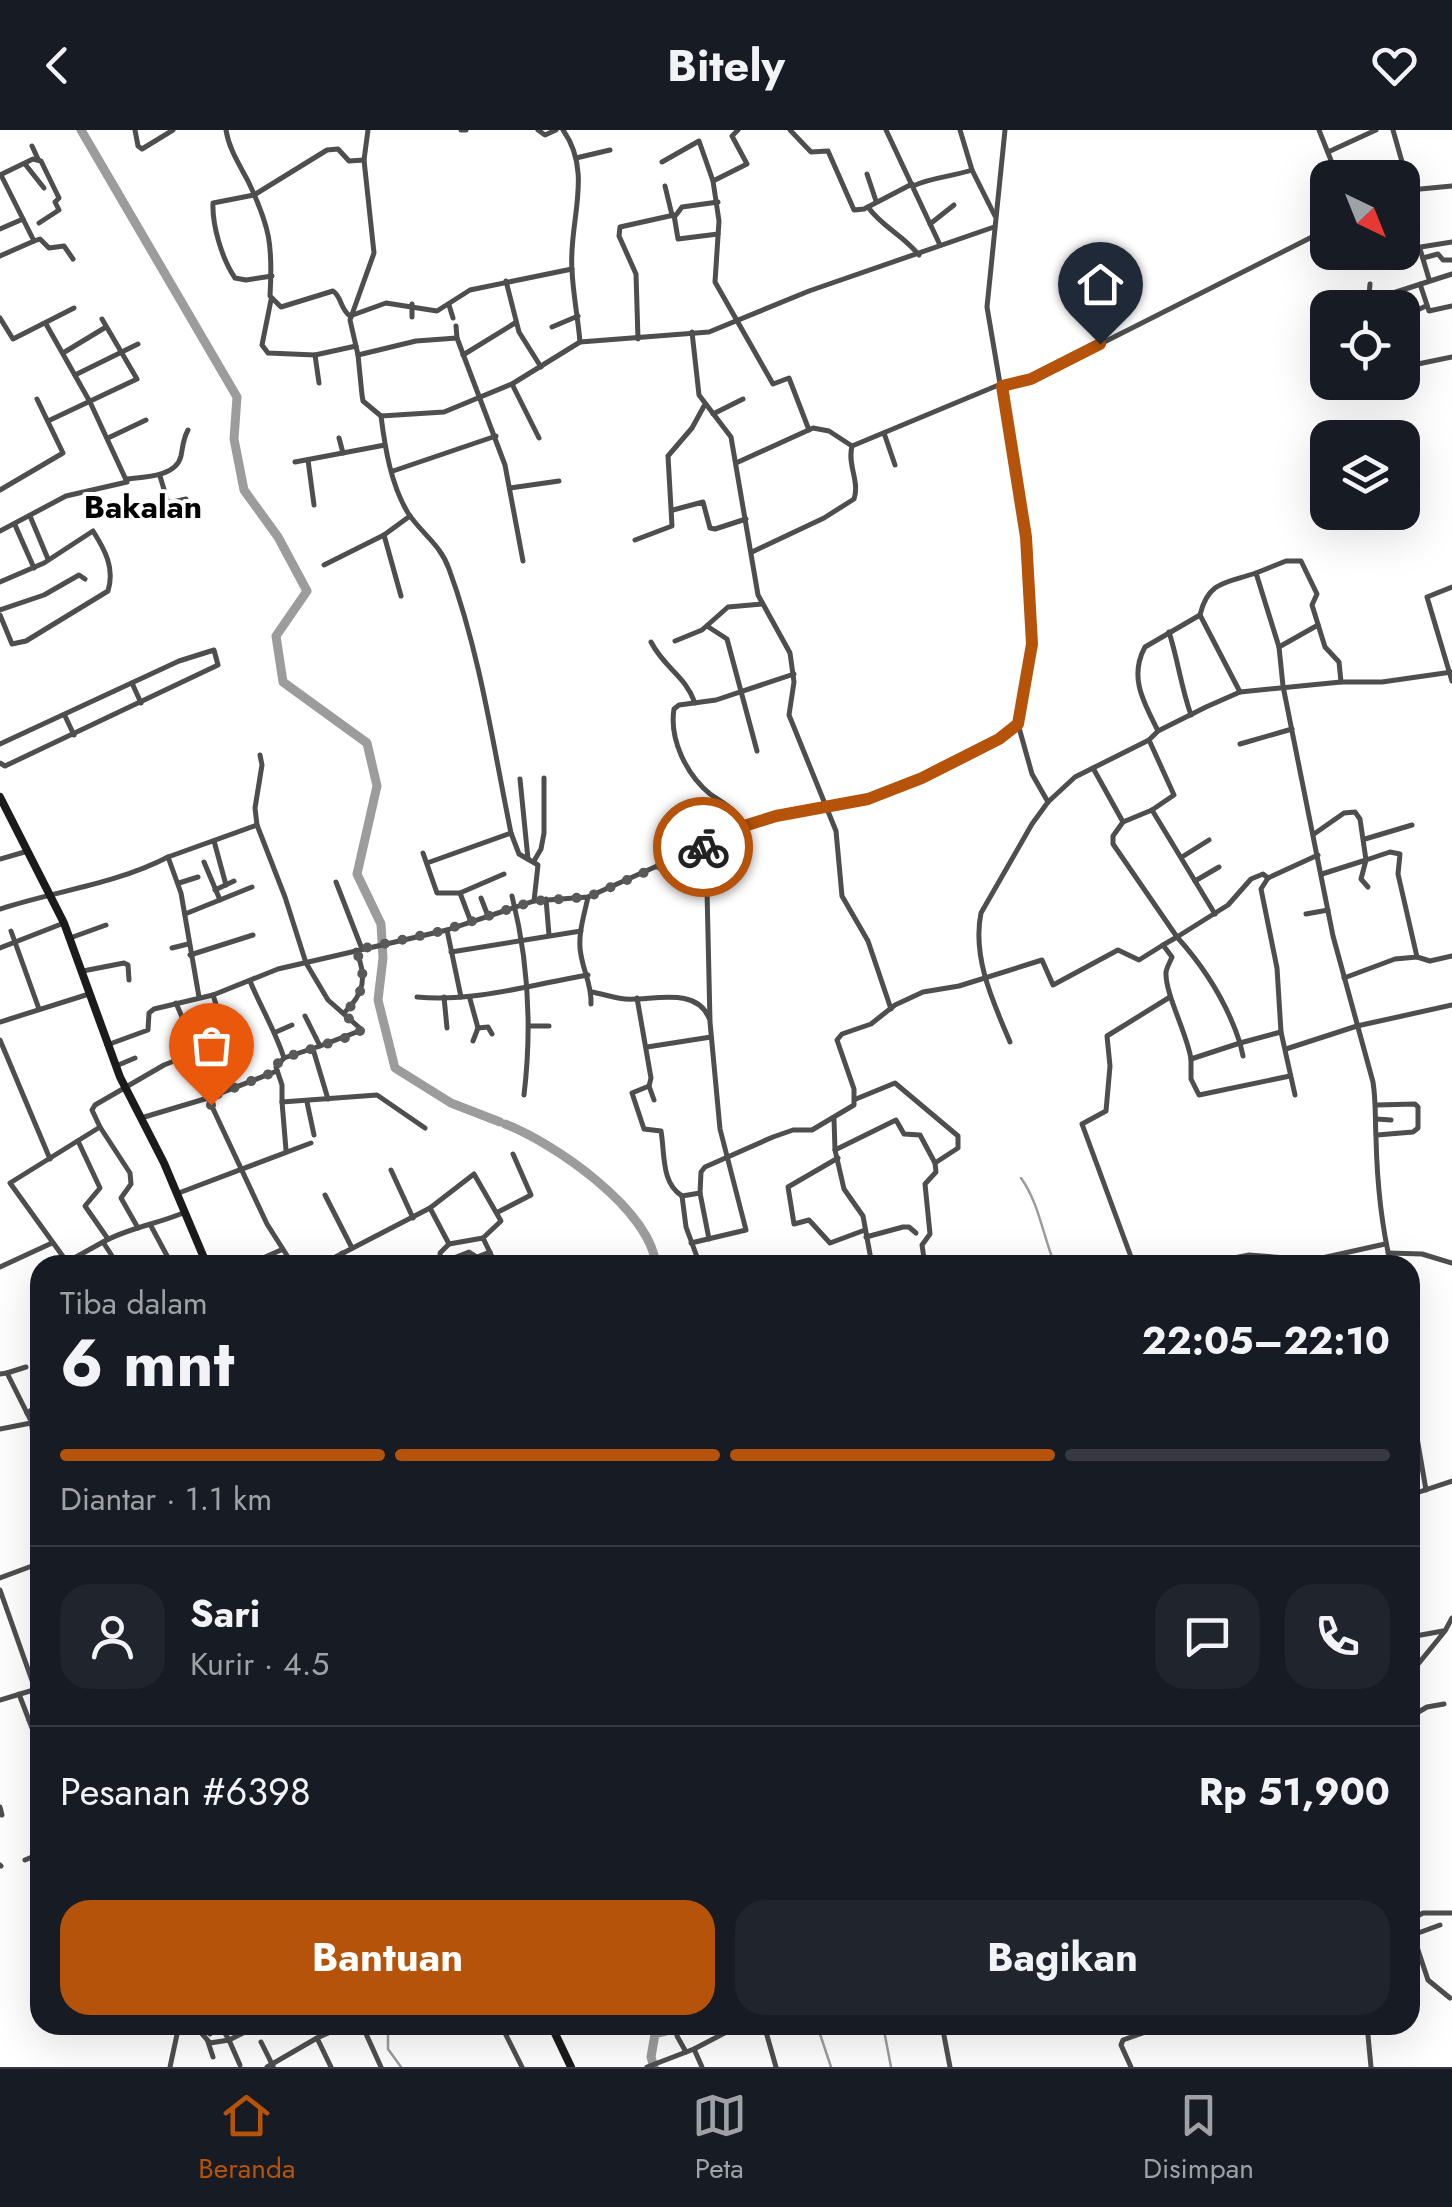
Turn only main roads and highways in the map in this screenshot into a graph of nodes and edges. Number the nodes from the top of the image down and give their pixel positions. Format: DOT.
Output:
graph roads {
  1 [pos="0,797"];
  2 [pos="203,1255"];
  3 [pos="556,2035"];
  4 [pos="571,2067"];
  1 -- 2 [label="main road"];
  3 -- 4 [label="main road"];
}
